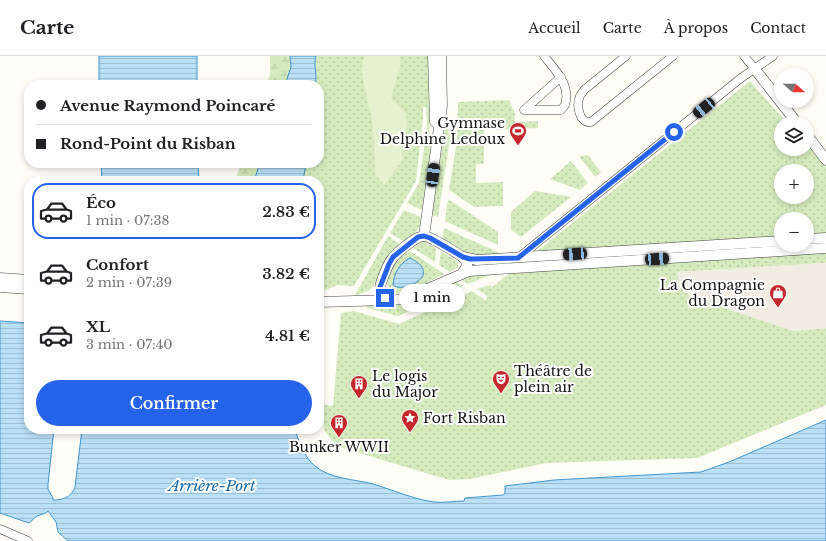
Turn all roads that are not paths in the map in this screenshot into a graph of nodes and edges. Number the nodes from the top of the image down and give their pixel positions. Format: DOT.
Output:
graph roads {
  1 [pos="433,56"];
  2 [pos="441,56"];
  3 [pos="544,56"];
  4 [pos="626,56"];
  5 [pos="673,56"];
  6 [pos="744,56"];
  7 [pos="773,56"];
  8 [pos="754,68"];
  9 [pos="561,77"];
  10 [pos="792,116"];
  11 [pos="436,139"];
  12 [pos="814,144"];
  13 [pos="826,160"];
  14 [pos="424,236"];
  15 [pos="826,238"];
  16 [pos="814,239"];
  17 [pos="774,241"];
  18 [pos="826,248"];
  19 [pos="463,257"];
  20 [pos="518,258"];
  21 [pos="463,272"];
  22 [pos="0,278"];
  23 [pos="24,280"];
  24 [pos="0,287"];
  25 [pos="380,287"];
  26 [pos="24,289"];
  27 [pos="392,300"];
  28 [pos="352,301"];
  29 [pos="324,302"];
  30 [pos="0,530"];
  31 [pos="28,541"];
  1 -- 11 [label="street"];
  2 -- 11 [label="street"];
  3 -- 9 [label="street"];
  4 -- 5 [label="street"];
  6 -- 8 [label="street"];
  7 -- 8 [label="street"];
  8 -- 10 [label="street"];
  8 -- 20 [label="street"];
  9 -- 9 [label="street"];
  11 -- 14 [label="street"];
  12 -- 13 [label="street"];
  14 -- 19 [label="street"];
  14 -- 25 [label="street"];
  15 -- 16 [label="street"];
  17 -- 20 [label="street"];
  18 -- 21 [label="street"];
  19 -- 20 [label="street"];
  19 -- 21 [label="street"];
  21 -- 27 [label="street"];
  22 -- 23 [label="street"];
  24 -- 26 [label="street"];
  25 -- 27 [label="street"];
  25 -- 28 [label="street"];
  27 -- 28 [label="street"];
  28 -- 29 [label="street"];
  30 -- 31 [label="street"];
}
